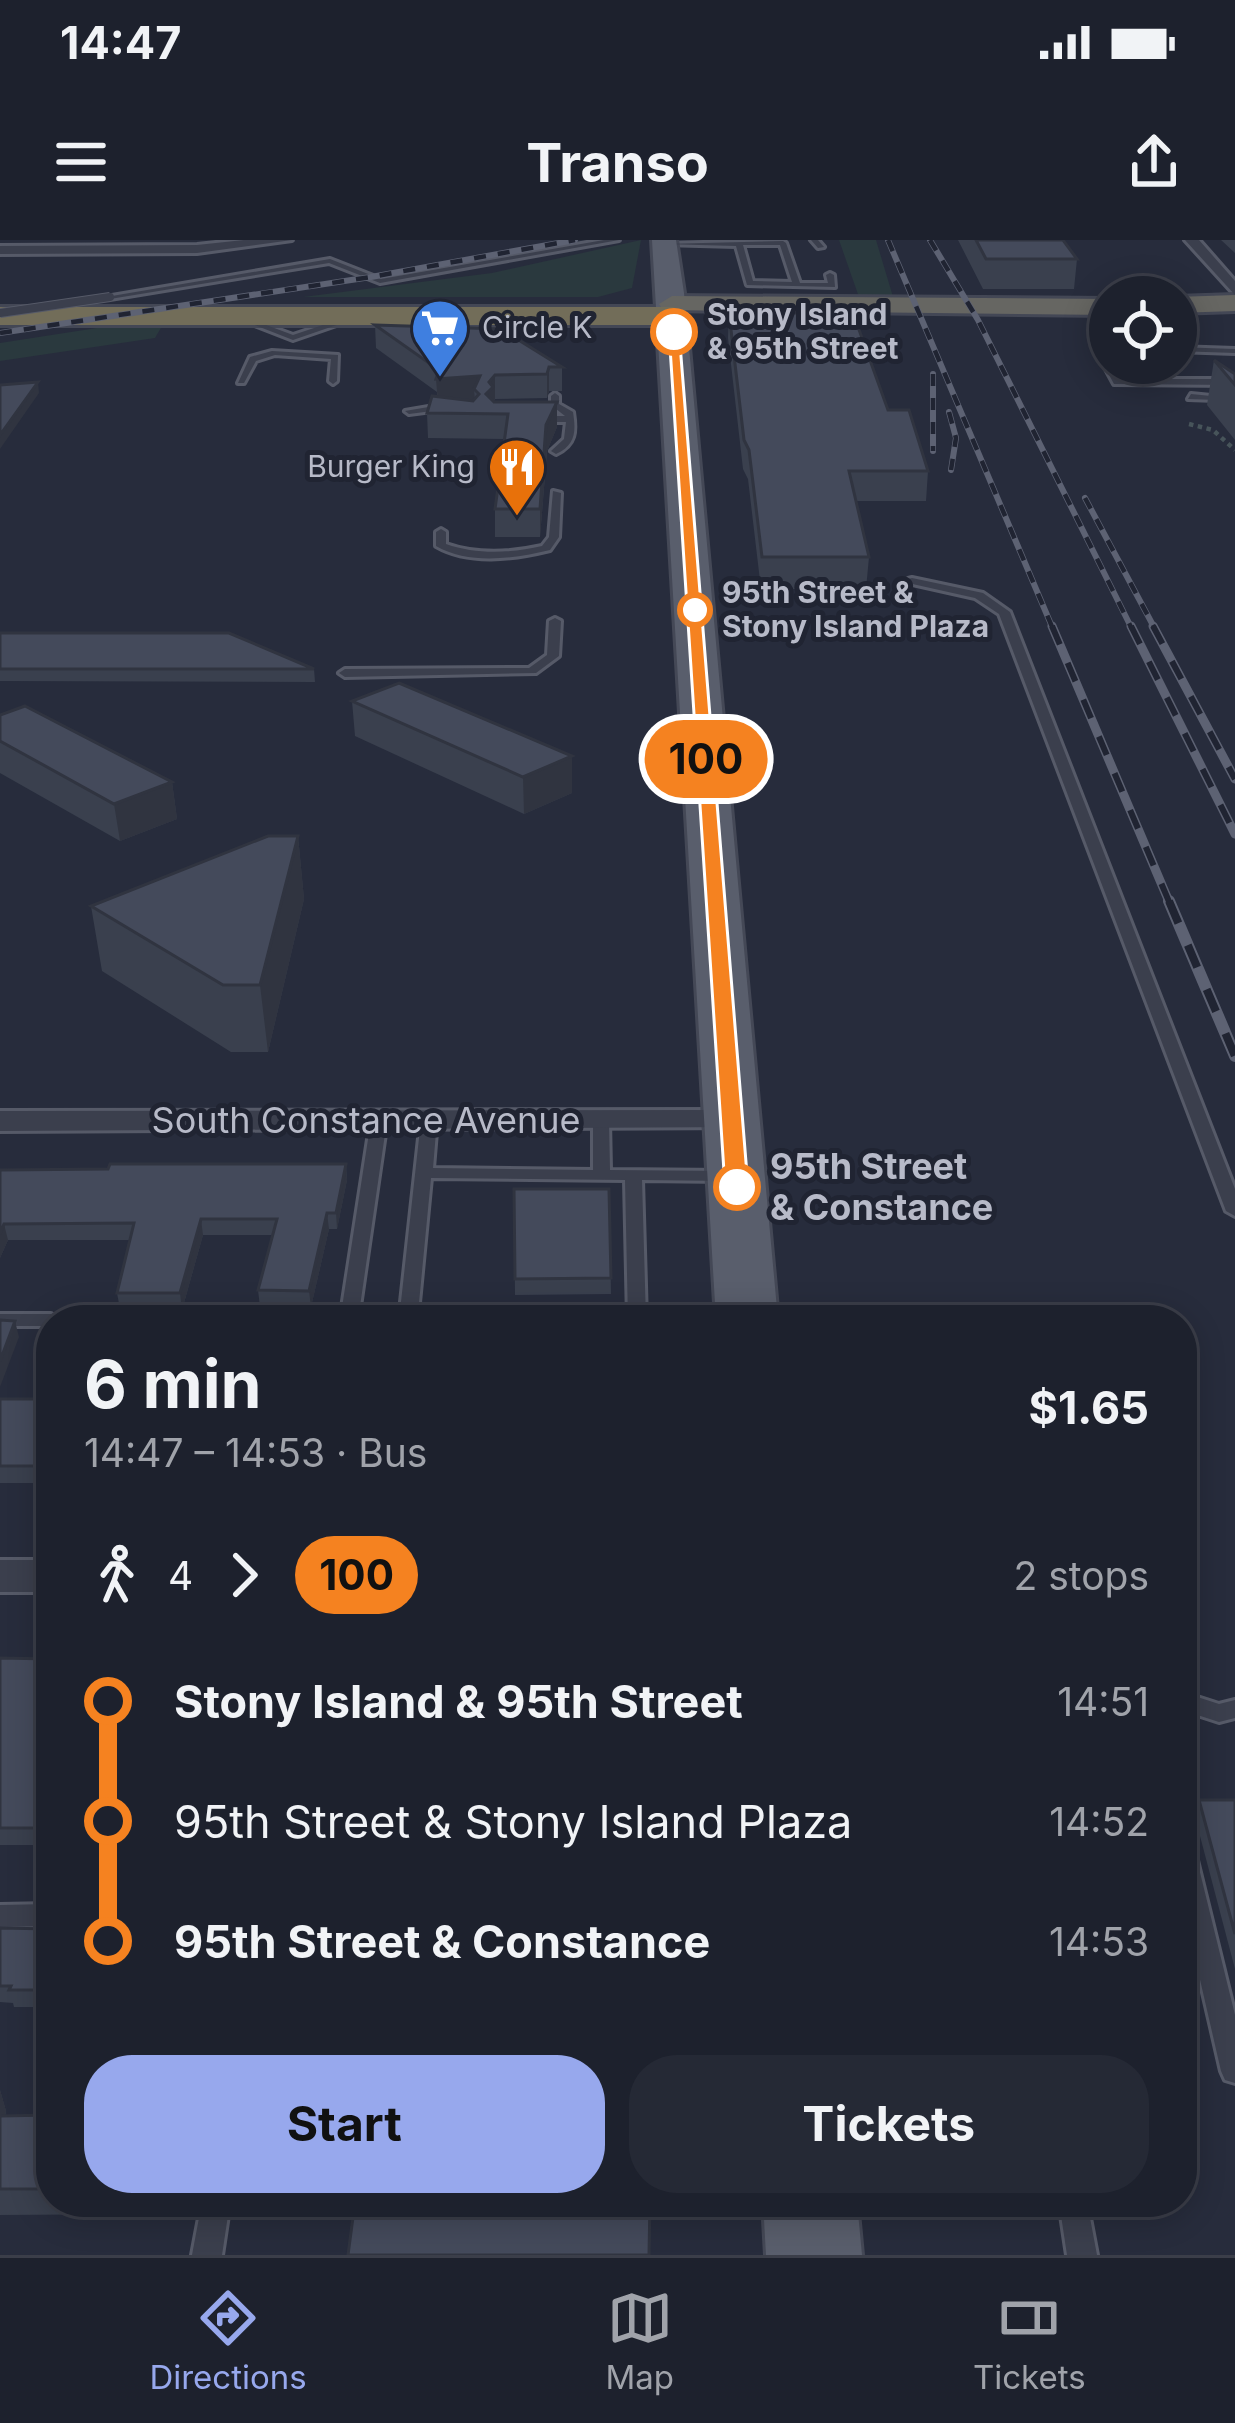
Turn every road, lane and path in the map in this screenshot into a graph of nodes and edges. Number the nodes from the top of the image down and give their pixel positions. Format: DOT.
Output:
graph roads {
  1 [pos="285,240"];
  2 [pos="616,240"];
  3 [pos="773,240"];
  4 [pos="1192,240"];
  5 [pos="667,241"];
  6 [pos="754,242"];
  7 [pos="740,244"];
  8 [pos="0,250"];
  9 [pos="830,275"];
  10 [pos="795,285"];
  11 [pos="1235,290"];
  12 [pos="1235,303"];
  13 [pos="88,306"];
  14 [pos="1197,307"];
  15 [pos="672,310"];
  16 [pos="1089,310"];
  17 [pos="1197,311"];
  18 [pos="0,312"];
  19 [pos="1235,315"];
  20 [pos="1197,350"];
  21 [pos="1235,351"];
  22 [pos="241,381"];
  23 [pos="332,381"];
  24 [pos="1197,382"];
  25 [pos="1235,382"];
  26 [pos="1191,397"];
  27 [pos="1217,397"];
  28 [pos="1235,397"];
  29 [pos="536,406"];
  30 [pos="563,409"];
  31 [pos="409,411"];
  32 [pos="460,412"];
  33 [pos="1229,413"];
  34 [pos="516,414"];
  35 [pos="1202,428"];
  36 [pos="1222,429"];
  37 [pos="556,451"];
  38 [pos="556,493"];
  39 [pos="441,532"];
  40 [pos="912,581"];
  41 [pos="555,621"];
  42 [pos="345,673"];
  43 [pos="379,1120"];
  44 [pos="429,1120"];
  45 [pos="601,1120"];
  46 [pos="732,1120"];
  47 [pos="0,1121"];
  48 [pos="426,1173"];
  49 [pos="602,1175"];
  50 [pos="633,1175"];
  51 [pos="736,1176"];
  52 [pos="1235,1211"];
  53 [pos="351,1305"];
  54 [pos="410,1305"];
  55 [pos="637,1305"];
  56 [pos="745,1305"];
  57 [pos="0,1320"];
  58 [pos="36,1320"];
  59 [pos="0,1576"];
  60 [pos="36,1576"];
  61 [pos="1197,1706"];
  62 [pos="1235,1709"];
  63 [pos="1197,1910"];
  64 [pos="0,1916"];
  65 [pos="36,1916"];
  66 [pos="1235,2071"];
  67 [pos="213,2217"];
  68 [pos="811,2217"];
  69 [pos="1076,2217"];
  70 [pos="207,2255"];
  71 [pos="814,2255"];
  72 [pos="1082,2255"];
  1 -- 8 [label="street"];
  2 -- 13 [label="lane"];
  3 -- 6 [label="lane"];
  4 -- 11 [label="street"];
  5 -- 7 [label="lane"];
  5 -- 15 [label="main road"];
  6 -- 7 [label="lane"];
  6 -- 10 [label="lane"];
  7 -- 10 [label="lane"];
  9 -- 10 [label="lane"];
  12 -- 14 [label="highway"];
  13 -- 15 [label="highway"];
  13 -- 15 [label="highway"];
  13 -- 18 [label="highway"];
  13 -- 18 [label="lane, bridge"];
  15 -- 16 [label="highway"];
  15 -- 46 [label="main road"];
  17 -- 19 [label="highway"];
  20 -- 21 [label="lane"];
  22 -- 23 [label="lane"];
  24 -- 25 [label="lane"];
  26 -- 27 [label="lane"];
  27 -- 28 [label="lane"];
  27 -- 33 [label="lane"];
  29 -- 30 [label="lane"];
  30 -- 34 [label="lane"];
  30 -- 37 [label="lane"];
  31 -- 32 [label="lane"];
  35 -- 36 [label="path"];
  38 -- 39 [label="lane"];
  40 -- 52 [label="lane"];
  41 -- 42 [label="lane"];
  43 -- 44 [label="street, South Constance Avenue"];
  43 -- 47 [label="street, South Constance Avenue"];
  43 -- 53 [label="lane"];
  44 -- 45 [label="street, South Constance Avenue"];
  44 -- 48 [label="lane"];
  45 -- 46 [label="street, South Constance Avenue"];
  45 -- 49 [label="lane"];
  46 -- 51 [label="main road"];
  48 -- 49 [label="lane"];
  48 -- 54 [label="lane"];
  49 -- 50 [label="lane"];
  50 -- 51 [label="lane"];
  50 -- 55 [label="lane"];
  51 -- 56 [label="main road"];
  57 -- 58 [label="lane"];
  59 -- 60 [label="street"];
  61 -- 62 [label="lane"];
  63 -- 66 [label="lane"];
  64 -- 65 [label="lane"];
  67 -- 70 [label="lane"];
  68 -- 71 [label="main road"];
  69 -- 72 [label="lane"];
}
